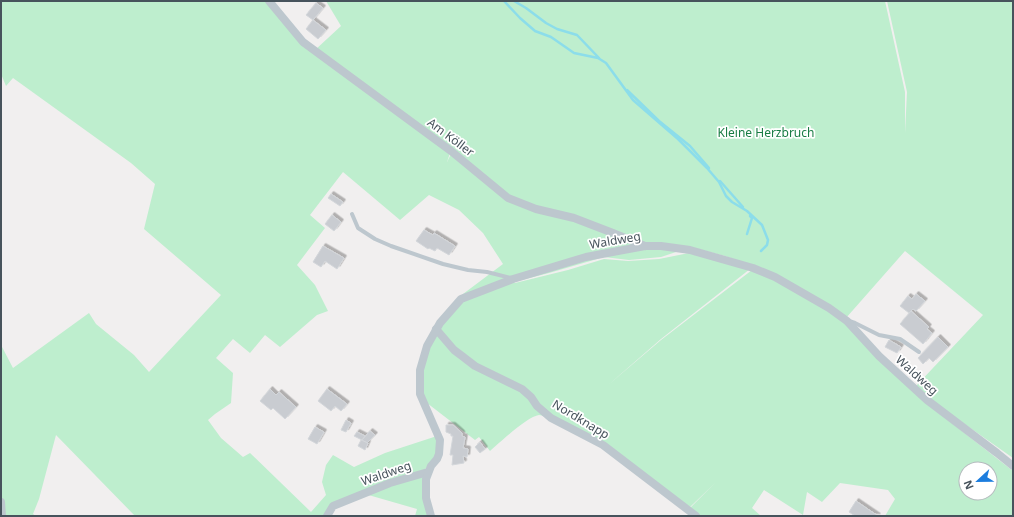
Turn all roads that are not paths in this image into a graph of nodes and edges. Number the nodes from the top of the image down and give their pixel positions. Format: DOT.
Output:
graph roads {
  1 [pos="269,1"];
  2 [pos="352,214"];
  3 [pos="645,246"];
  4 [pos="513,279"];
  5 [pos="847,321"];
  6 [pos="436,329"];
  7 [pos="918,352"];
  8 [pos="1013,466"];
  9 [pos="428,472"];
  10 [pos="1,502"];
  11 [pos="2,516"];
  12 [pos="327,516"];
  13 [pos="431,516"];
  14 [pos="696,516"];
  1 -- 3 [label="street, Am Köller"];
  2 -- 4 [label="lane"];
  3 -- 4 [label="street, Waldweg"];
  3 -- 5 [label="street, Waldweg"];
  4 -- 6 [label="street, Waldweg"];
  5 -- 7 [label="lane"];
  5 -- 8 [label="street, Waldweg"];
  6 -- 9 [label="street, Waldweg"];
  6 -- 14 [label="street, Nordknapp"];
  9 -- 12 [label="street, Waldweg"];
  9 -- 13 [label="street"];
  10 -- 11 [label="street"];
}
